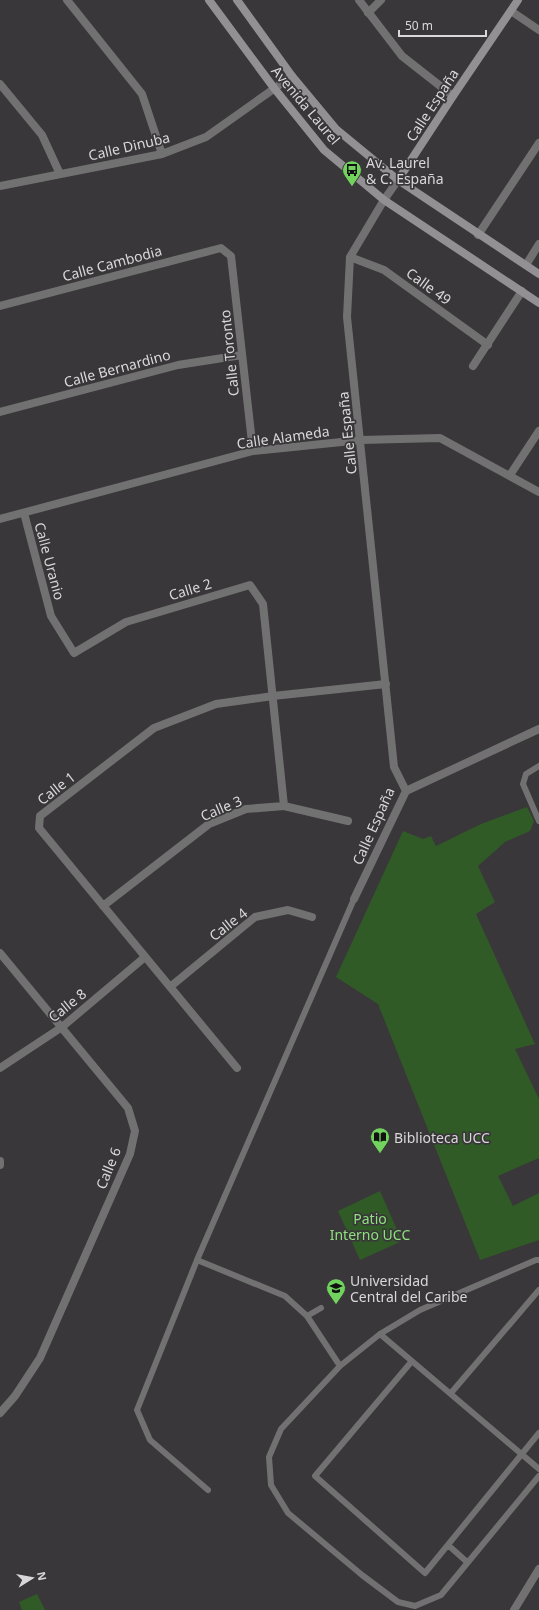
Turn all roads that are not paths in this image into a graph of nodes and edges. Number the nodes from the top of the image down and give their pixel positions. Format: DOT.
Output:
graph roads {
  1 [pos="67,0"];
  2 [pos="209,0"];
  3 [pos="237,0"];
  4 [pos="359,0"];
  5 [pos="381,0"];
  6 [pos="518,0"];
  7 [pos="511,11"];
  8 [pos="368,13"];
  9 [pos="539,30"];
  10 [pos="292,76"];
  11 [pos="0,84"];
  12 [pos="274,88"];
  13 [pos="453,96"];
  14 [pos="539,144"];
  15 [pos="162,154"];
  16 [pos="60,174"];
  17 [pos="398,180"];
  18 [pos="0,186"];
  19 [pos="384,200"];
  20 [pos="478,235"];
  21 [pos="539,244"];
  22 [pos="228,253"];
  23 [pos="350,256"];
  24 [pos="526,265"];
  25 [pos="539,274"];
  26 [pos="522,291"];
  27 [pos="539,303"];
  28 [pos="0,306"];
  29 [pos="488,345"];
  30 [pos="242,355"];
  31 [pos="473,366"];
  32 [pos="0,412"];
  33 [pos="539,431"];
  34 [pos="361,440"];
  35 [pos="253,451"];
  36 [pos="510,475"];
  37 [pos="539,492"];
  38 [pos="24,513"];
  39 [pos="0,519"];
  40 [pos="51,616"];
  41 [pos="386,684"];
  42 [pos="273,696"];
  43 [pos="539,729"];
  44 [pos="539,766"];
  45 [pos="406,791"];
  46 [pos="284,806"];
  47 [pos="348,821"];
  48 [pos="539,821"];
  49 [pos="354,899"];
  50 [pos="104,906"];
  51 [pos="312,917"];
  52 [pos="0,954"];
  53 [pos="145,957"];
  54 [pos="170,987"];
  55 [pos="62,1027"];
  56 [pos="0,1068"];
  57 [pos="237,1068"];
  58 [pos="0,1161"];
  59 [pos="0,1165"];
  60 [pos="197,1260"];
  61 [pos="539,1260"];
  62 [pos="539,1290"];
  63 [pos="321,1308"];
  64 [pos="307,1316"];
  65 [pos="380,1334"];
  66 [pos="412,1361"];
  67 [pos="340,1366"];
  68 [pos="450,1393"];
  69 [pos="0,1413"];
  70 [pos="539,1433"];
  71 [pos="522,1454"];
  72 [pos="539,1469"];
  73 [pos="539,1476"];
  74 [pos="208,1490"];
  75 [pos="448,1545"];
  76 [pos="467,1562"];
  77 [pos="539,1569"];
  78 [pos="514,1610"];
  1 -- 15 [label="street"];
  2 -- 12 [label="street, Avenida Laurel"];
  3 -- 10 [label="street, Avenida Laurel"];
  4 -- 8 [label="street"];
  5 -- 8 [label="street"];
  6 -- 7 [label="street, Calle España"];
  7 -- 9 [label="street"];
  7 -- 13 [label="street, Calle España"];
  8 -- 13 [label="street"];
  10 -- 12 [label="street, Calle Dinuba"];
  10 -- 17 [label="street, Avenida Laurel"];
  11 -- 16 [label="street"];
  12 -- 15 [label="street, Calle Dinuba"];
  12 -- 19 [label="street, Avenida Laurel"];
  13 -- 17 [label="street, Calle España"];
  14 -- 20 [label="street"];
  15 -- 16 [label="street, Calle Dinuba"];
  16 -- 18 [label="street, Calle Dinuba"];
  17 -- 19 [label="street, Calle España"];
  17 -- 20 [label="street, Avenida Laurel"];
  19 -- 23 [label="street, Calle España"];
  19 -- 26 [label="street, Avenida Laurel"];
  20 -- 24 [label="street, Avenida Laurel"];
  21 -- 24 [label="street"];
  22 -- 28 [label="street, Calle Cambodia"];
  22 -- 30 [label="street, Calle Toronto"];
  23 -- 29 [label="street, Calle 49"];
  23 -- 34 [label="street, Calle España"];
  24 -- 25 [label="street, Avenida Laurel"];
  26 -- 27 [label="street, Avenida Laurel"];
  26 -- 29 [label="street"];
  29 -- 31 [label="street"];
  30 -- 32 [label="street, Calle Bernardino"];
  30 -- 35 [label="street, Calle Toronto"];
  33 -- 36 [label="street"];
  34 -- 35 [label="street, Calle Alameda"];
  34 -- 36 [label="street, Calle Alameda"];
  34 -- 41 [label="street, Calle España"];
  35 -- 38 [label="street, Calle Alameda"];
  36 -- 37 [label="street, Calle Alameda"];
  38 -- 39 [label="street, Calle Alameda"];
  38 -- 40 [label="street, Calle Uranio"];
  40 -- 42 [label="street, Calle 2"];
  41 -- 42 [label="street, Calle 1"];
  41 -- 45 [label="street, Calle España"];
  42 -- 46 [label="street"];
  42 -- 50 [label="street, Calle 1"];
  43 -- 45 [label="street"];
  44 -- 48 [label="lane"];
  45 -- 49 [label="street, Calle España"];
  46 -- 47 [label="street, Calle 3"];
  46 -- 50 [label="street, Calle 3"];
  49 -- 60 [label="lane"];
  50 -- 53 [label="street, Calle 1"];
  51 -- 54 [label="street, Calle 4"];
  52 -- 55 [label="street, Calle 6"];
  53 -- 54 [label="street, Calle 1"];
  53 -- 55 [label="street, Calle 8"];
  54 -- 57 [label="street, Calle 1"];
  55 -- 56 [label="street, Calle 8"];
  55 -- 69 [label="street, Calle 6"];
  58 -- 59 [label="street"];
  60 -- 64 [label="lane"];
  60 -- 74 [label="lane"];
  61 -- 65 [label="lane"];
  62 -- 68 [label="lane"];
  63 -- 64 [label="lane"];
  64 -- 67 [label="lane"];
  65 -- 66 [label="lane"];
  65 -- 67 [label="lane"];
  66 -- 68 [label="lane"];
  66 -- 75 [label="lane"];
  67 -- 76 [label="lane"];
  68 -- 71 [label="lane"];
  70 -- 71 [label="lane"];
  71 -- 72 [label="lane"];
  71 -- 75 [label="lane"];
  73 -- 76 [label="lane"];
  75 -- 76 [label="lane"];
  77 -- 78 [label="street"];
}
